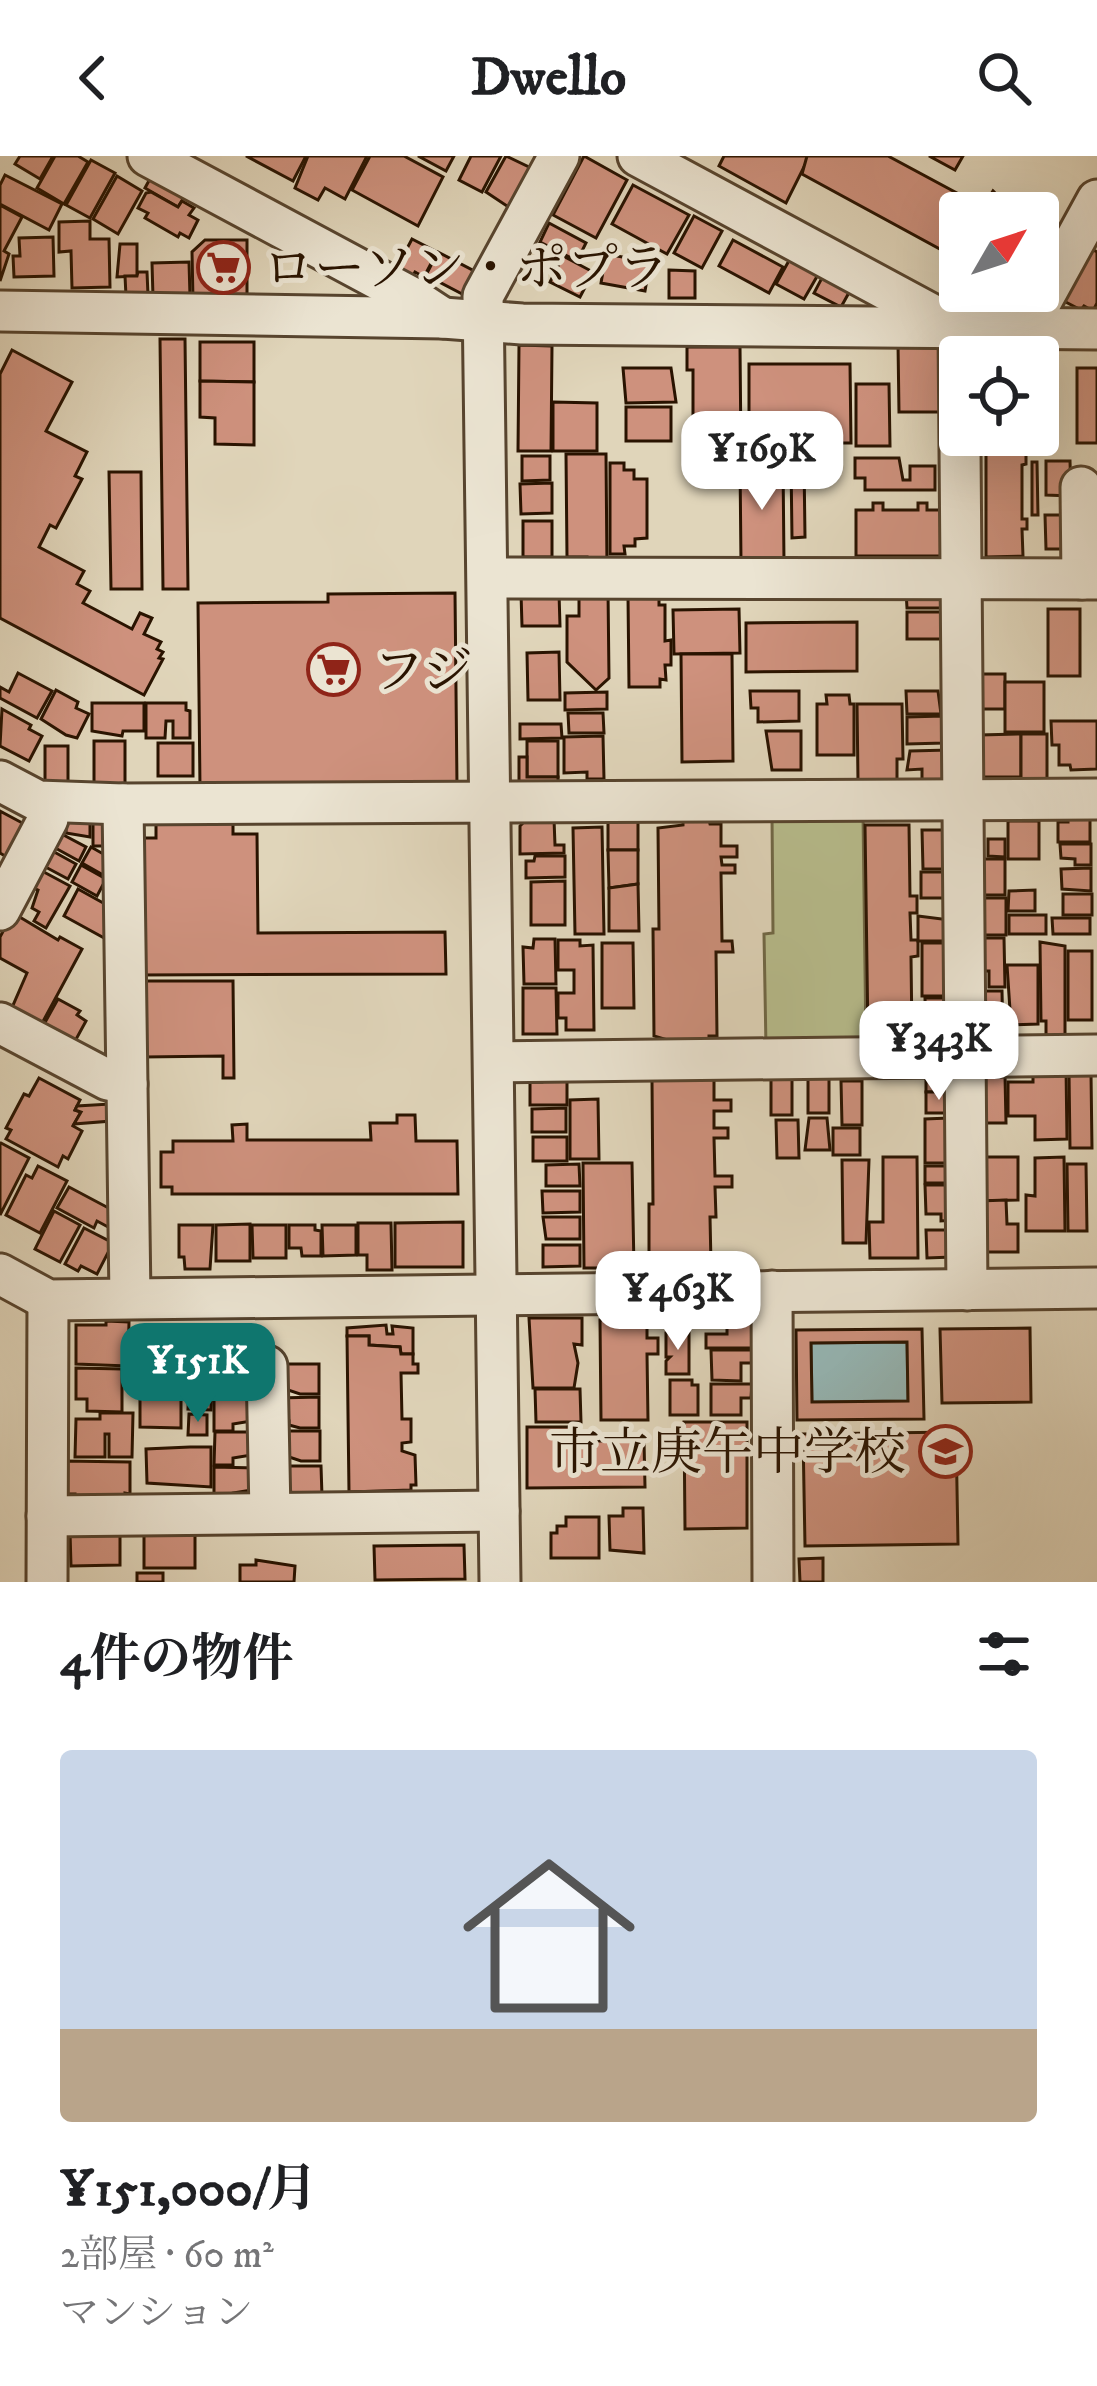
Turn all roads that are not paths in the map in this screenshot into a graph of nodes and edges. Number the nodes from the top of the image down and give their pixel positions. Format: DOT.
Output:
graph roads {
  1 [pos="148,156"];
  2 [pos="559,156"];
  3 [pos="638,156"];
  4 [pos="1097,200"];
  5 [pos="0,311"];
  6 [pos="443,319"];
  7 [pos="486,321"];
  8 [pos="1027,328"];
  9 [pos="959,329"];
  10 [pos="1097,329"];
  11 [pos="1081,487"];
  12 [pos="489,578"];
  13 [pos="960,579"];
  14 [pos="1089,579"];
  15 [pos="0,781"];
  16 [pos="962,799"];
  17 [pos="1097,799"];
  18 [pos="491,801"];
  19 [pos="49,802"];
  20 [pos="123,804"];
  21 [pos="0,910"];
  22 [pos="0,1022"];
  23 [pos="1097,1055"];
  24 [pos="964,1056"];
  25 [pos="494,1062"];
  26 [pos="127,1084"];
  27 [pos="0,1274"];
  28 [pos="1097,1288"];
  29 [pos="967,1290"];
  30 [pos="772,1291"];
  31 [pos="496,1293"];
  32 [pos="130,1298"];
  33 [pos="48,1300"];
  34 [pos="267,1366"];
  35 [pos="499,1511"];
  36 [pos="270,1514"];
  37 [pos="47,1516"];
  38 [pos="47,1582"];
  39 [pos="500,1582"];
  40 [pos="772,1582"];
  1 -- 6 [label="street"];
  2 -- 7 [label="street"];
  3 -- 9 [label="street"];
  4 -- 8 [label="street"];
  5 -- 6 [label="street"];
  6 -- 7 [label="street"];
  7 -- 9 [label="street"];
  7 -- 12 [label="street"];
  8 -- 9 [label="street"];
  8 -- 10 [label="street"];
  9 -- 13 [label="street"];
  11 -- 14 [label="street"];
  12 -- 13 [label="street"];
  12 -- 18 [label="street"];
  13 -- 14 [label="street"];
  13 -- 16 [label="street"];
  15 -- 19 [label="street"];
  16 -- 17 [label="street"];
  16 -- 18 [label="street"];
  16 -- 24 [label="street"];
  18 -- 20 [label="street"];
  18 -- 25 [label="street"];
  19 -- 20 [label="street"];
  19 -- 21 [label="street"];
  20 -- 26 [label="street"];
  22 -- 26 [label="street"];
  23 -- 24 [label="street"];
  24 -- 25 [label="street"];
  24 -- 29 [label="street"];
  25 -- 31 [label="street"];
  26 -- 32 [label="street"];
  27 -- 33 [label="street"];
  28 -- 29 [label="street"];
  29 -- 30 [label="street"];
  30 -- 31 [label="street"];
  30 -- 40 [label="street"];
  31 -- 32 [label="street"];
  31 -- 35 [label="street"];
  32 -- 33 [label="street"];
  33 -- 37 [label="street"];
  34 -- 36 [label="street"];
  35 -- 36 [label="street"];
  35 -- 39 [label="street"];
  36 -- 37 [label="street"];
  37 -- 38 [label="street"];
}
